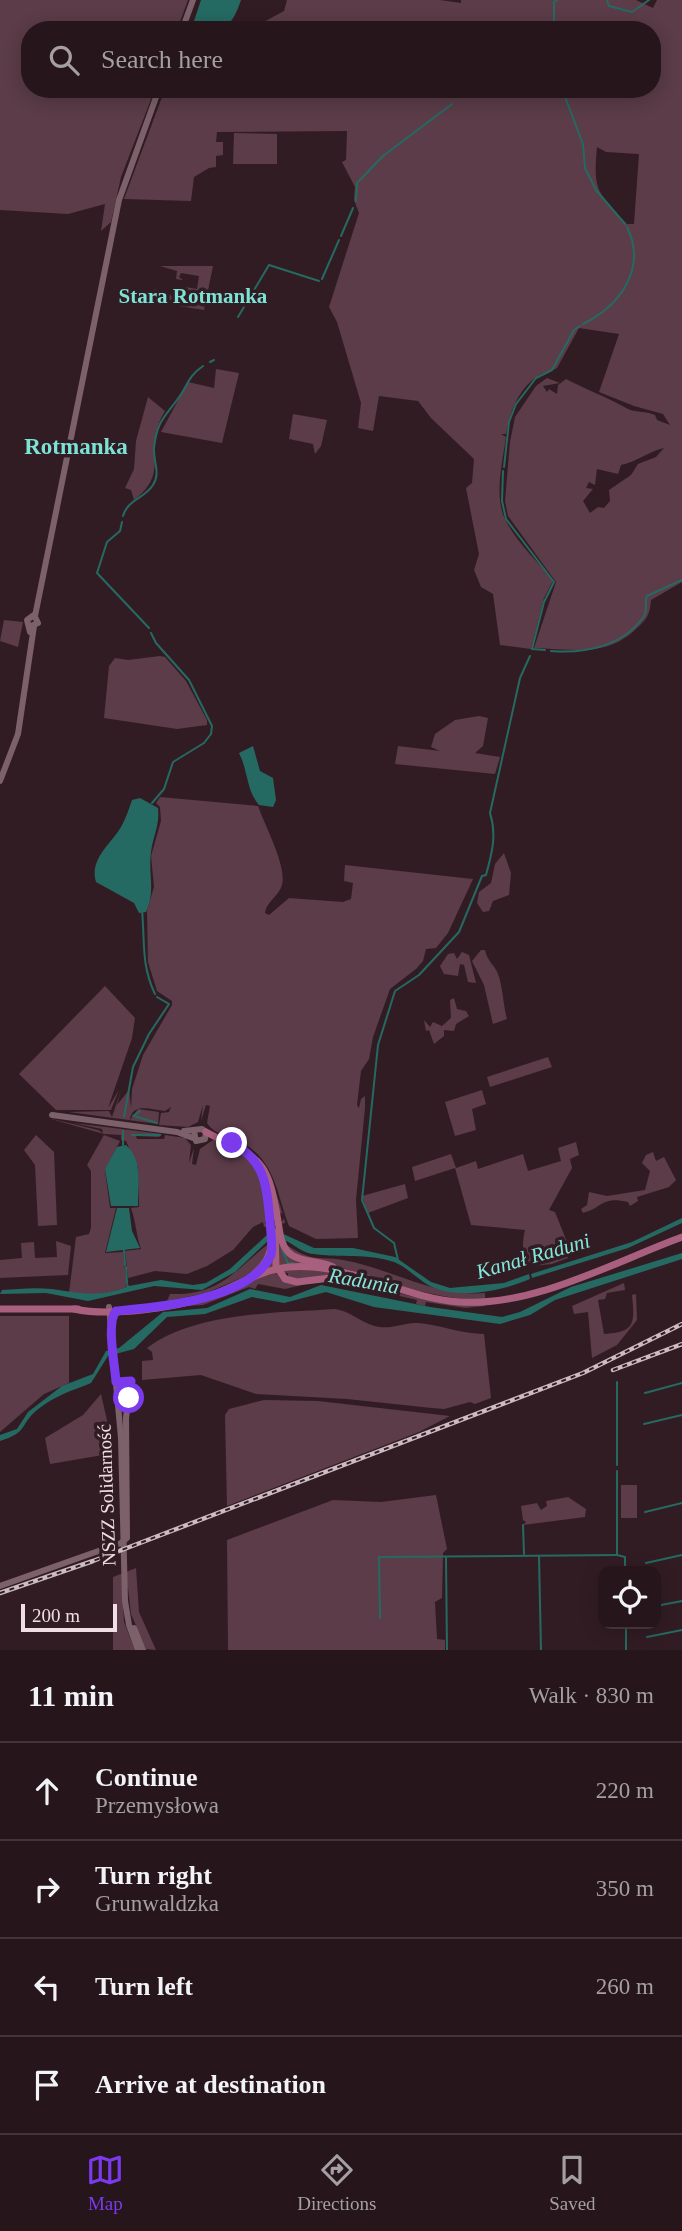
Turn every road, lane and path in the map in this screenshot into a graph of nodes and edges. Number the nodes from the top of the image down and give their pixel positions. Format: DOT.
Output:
graph roads {
  1 [pos="193,0"];
  2 [pos="185,21"];
  3 [pos="156,98"];
  4 [pos="0,781"];
  5 [pos="52,1113"];
  6 [pos="194,1134"];
  7 [pos="205,1136"];
  8 [pos="245,1151"];
  9 [pos="275,1229"];
  10 [pos="682,1237"];
  11 [pos="277,1243"];
  12 [pos="347,1275"];
  13 [pos="249,1278"];
  14 [pos="0,1309"];
  15 [pos="113,1311"];
  16 [pos="116,1382"];
  17 [pos="0,1586"];
  18 [pos="140,1650"];
  1 -- 2 [label="main road"];
  3 -- 4 [label="main road"];
  5 -- 6 [label="main road"];
  6 -- 7 [label="main road"];
  6 -- 7 [label="main road"];
  7 -- 8 [label="main road"];
  8 -- 9 [label="main road"];
  8 -- 9 [label="main road"];
  9 -- 11 [label="main road"];
  10 -- 12 [label="main road"];
  11 -- 12 [label="main road"];
  11 -- 12 [label="main road"];
  11 -- 13 [label="main road"];
  12 -- 13 [label="main road"];
  13 -- 15 [label="main road"];
  14 -- 15 [label="main road"];
  15 -- 16 [label="main road, NSZZ Solidarność"];
  16 -- 17 [label="main road"];
  16 -- 18 [label="main road, NSZZ Solidarność"];
}
